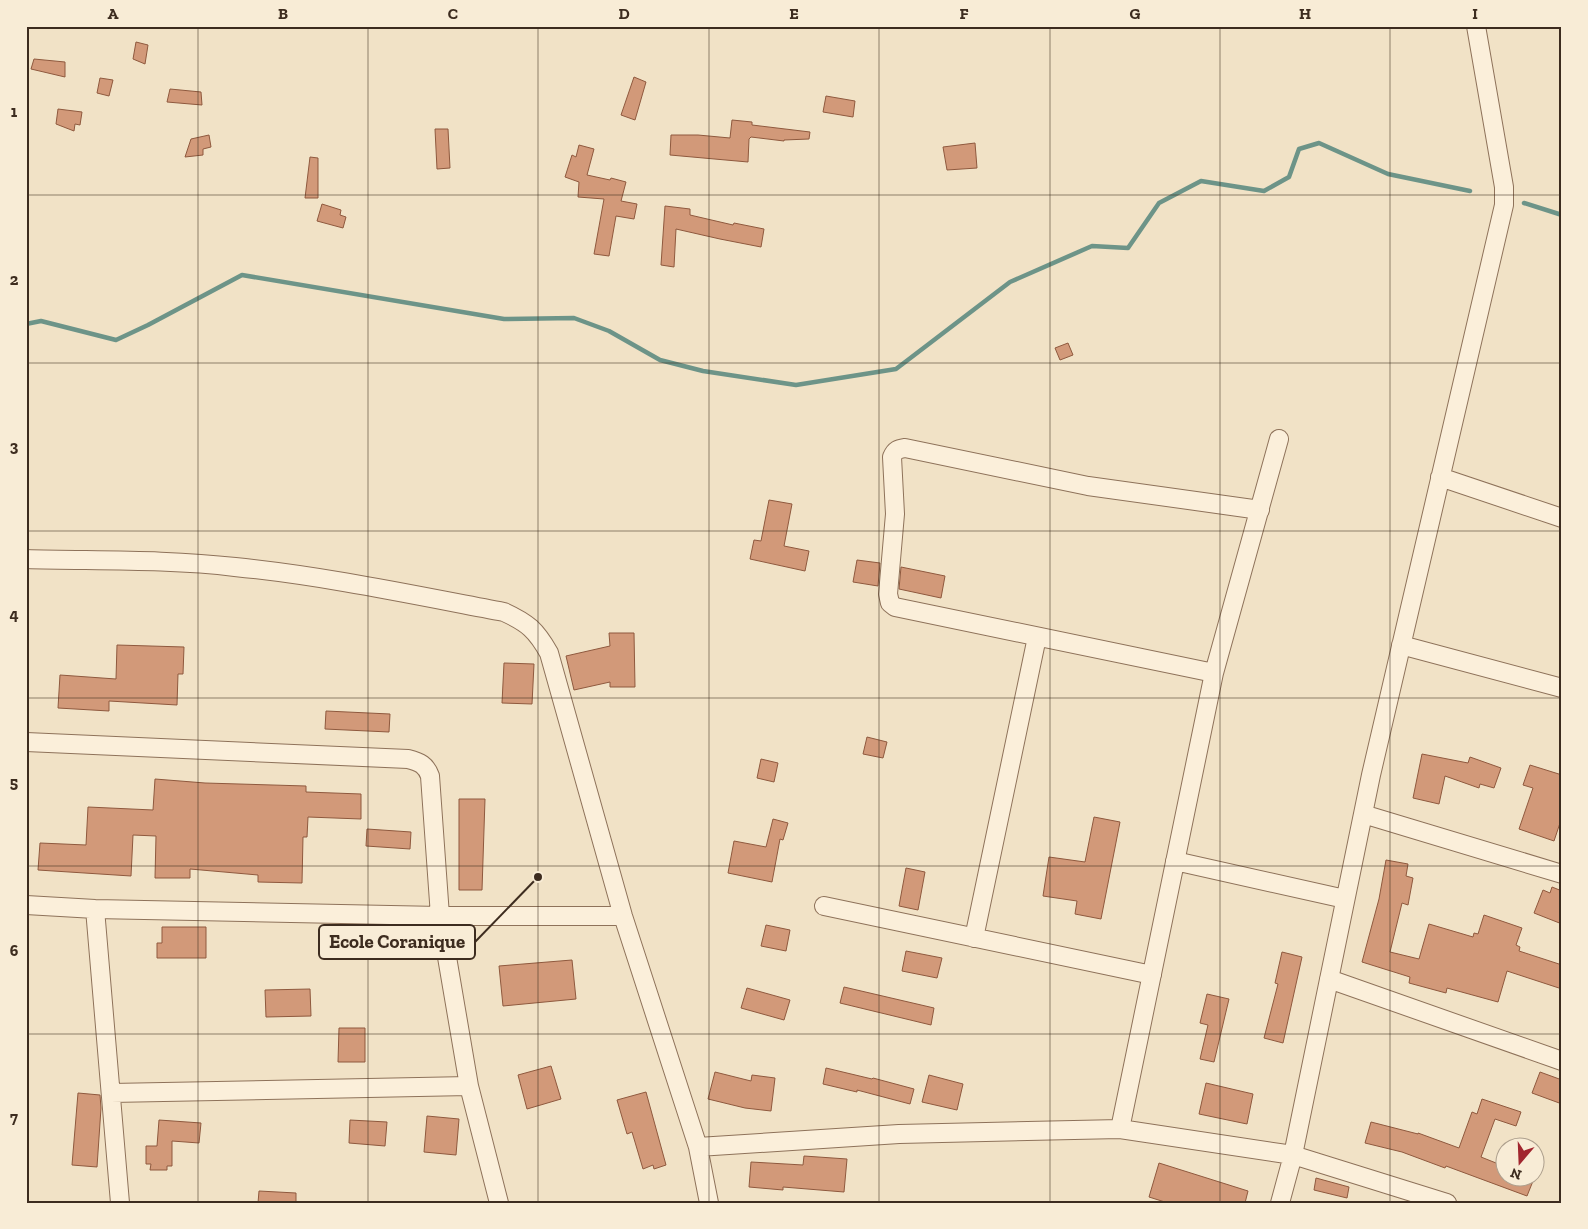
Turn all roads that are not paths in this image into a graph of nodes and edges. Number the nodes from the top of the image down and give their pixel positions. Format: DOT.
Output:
graph roads {
  1 [pos="1476,26"];
  2 [pos="1279,438"];
  3 [pos="1440,477"];
  4 [pos="1260,510"];
  5 [pos="1562,518"];
  6 [pos="26,559"];
  7 [pos="1037,637"];
  8 [pos="1401,645"];
  9 [pos="1214,673"];
  10 [pos="1562,688"];
  11 [pos="26,742"];
  12 [pos="1363,814"];
  13 [pos="1175,861"];
  14 [pos="1562,874"];
  15 [pos="1345,900"];
  16 [pos="26,905"];
  17 [pos="824,906"];
  18 [pos="95,909"];
  19 [pos="440,916"];
  20 [pos="623,916"];
  21 [pos="974,938"];
  22 [pos="1152,975"];
  23 [pos="1329,979"];
  24 [pos="1562,1061"];
  25 [pos="469,1086"];
  26 [pos="111,1093"];
  27 [pos="1120,1128"];
  28 [pos="698,1147"];
  29 [pos="1293,1155"];
  30 [pos="120,1203"];
  31 [pos="499,1203"];
  32 [pos="709,1203"];
  33 [pos="1280,1203"];
  34 [pos="1447,1203"];
  1 -- 3 [label="street"];
  2 -- 4 [label="street"];
  3 -- 5 [label="street"];
  3 -- 8 [label="street"];
  4 -- 7 [label="street"];
  4 -- 9 [label="street"];
  6 -- 20 [label="street"];
  7 -- 9 [label="street"];
  7 -- 21 [label="street"];
  8 -- 10 [label="street"];
  8 -- 12 [label="street"];
  9 -- 13 [label="street"];
  11 -- 19 [label="street"];
  12 -- 14 [label="street"];
  12 -- 15 [label="street"];
  13 -- 15 [label="street"];
  13 -- 22 [label="street"];
  15 -- 23 [label="street"];
  16 -- 18 [label="street"];
  17 -- 21 [label="street"];
  18 -- 19 [label="street"];
  18 -- 26 [label="street"];
  19 -- 20 [label="street"];
  19 -- 25 [label="street"];
  20 -- 28 [label="street"];
  21 -- 22 [label="street"];
  22 -- 27 [label="street"];
  23 -- 24 [label="street"];
  23 -- 29 [label="street"];
  25 -- 26 [label="street"];
  25 -- 31 [label="street"];
  26 -- 30 [label="street"];
  27 -- 28 [label="street"];
  27 -- 29 [label="street"];
  28 -- 32 [label="street"];
  29 -- 33 [label="street"];
  29 -- 34 [label="street"];
}
